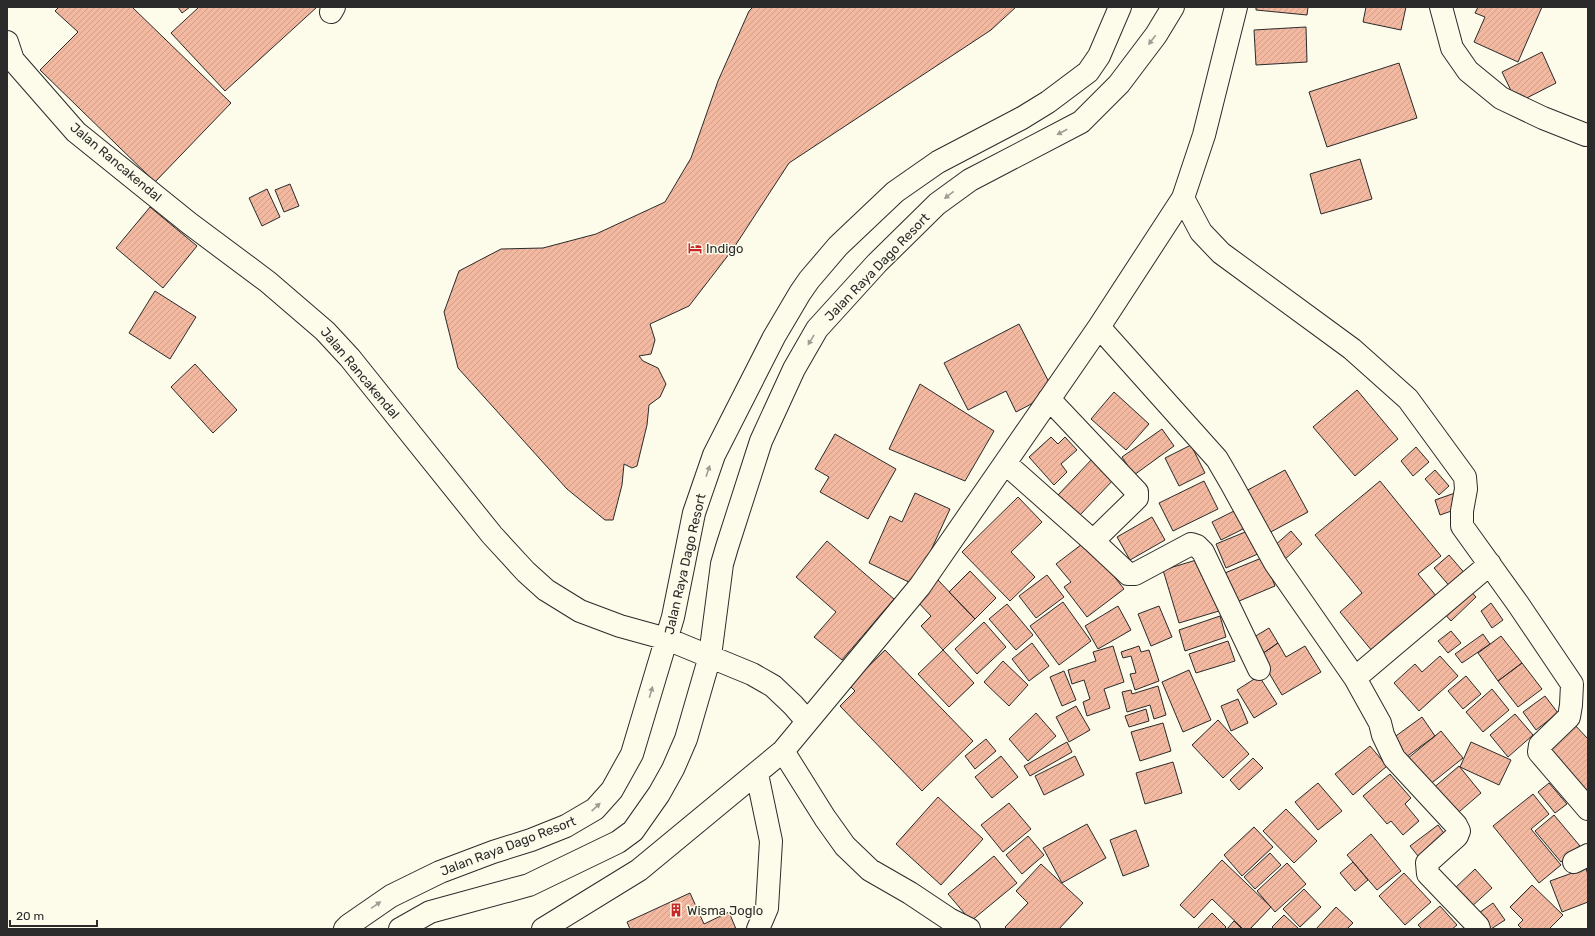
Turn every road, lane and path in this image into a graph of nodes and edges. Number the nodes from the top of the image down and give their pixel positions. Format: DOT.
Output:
graph roads {
  1 [pos="1120,7"];
  2 [pos="1173,7"];
  3 [pos="1236,7"];
  4 [pos="1441,7"];
  5 [pos="7,42"];
  6 [pos="1586,135"];
  7 [pos="1183,198"];
  8 [pos="1099,327"];
  9 [pos="1049,399"];
  10 [pos="1005,463"];
  11 [pos="1093,541"];
  12 [pos="1490,564"];
  13 [pos="667,639"];
  14 [pos="710,656"];
  15 [pos="1259,669"];
  16 [pos="1355,678"];
  17 [pos="807,721"];
  18 [pos="783,751"];
  19 [pos="757,774"];
  20 [pos="1588,808"];
  21 [pos="349,928"];
  22 [pos="400,929"];
  23 [pos="543,929"];
  24 [pos="758,929"];
  25 [pos="969,929"];
  26 [pos="1479,929"];
  13 -- 1 [label="street, Jalan Raya Dago Resort, one-way"];
  2 -- 14 [label="street, Jalan Raya Dago Resort, one-way"];
  3 -- 7 [label="street"];
  4 -- 6 [label="street"];
  5 -- 13 [label="street, Jalan Rancakendal"];
  7 -- 8 [label="street"];
  7 -- 12 [label="street"];
  8 -- 9 [label="street"];
  8 -- 16 [label="street"];
  9 -- 10 [label="street"];
  9 -- 11 [label="street"];
  10 -- 11 [label="street"];
  10 -- 17 [label="street"];
  11 -- 15 [label="street"];
  12 -- 16 [label="street"];
  12 -- 20 [label="street"];
  13 -- 14 [label="street, Jalan Rancakendal"];
  21 -- 13 [label="street, Jalan Raya Dago Resort, one-way"];
  14 -- 17 [label="street, Jalan Rancakendal"];
  14 -- 22 [label="street, Jalan Raya Dago Resort"];
  16 -- 26 [label="street"];
  17 -- 18 [label="street"];
  18 -- 19 [label="street"];
  18 -- 25 [label="street"];
  19 -- 23 [label="street"];
  19 -- 24 [label="street"];
}
